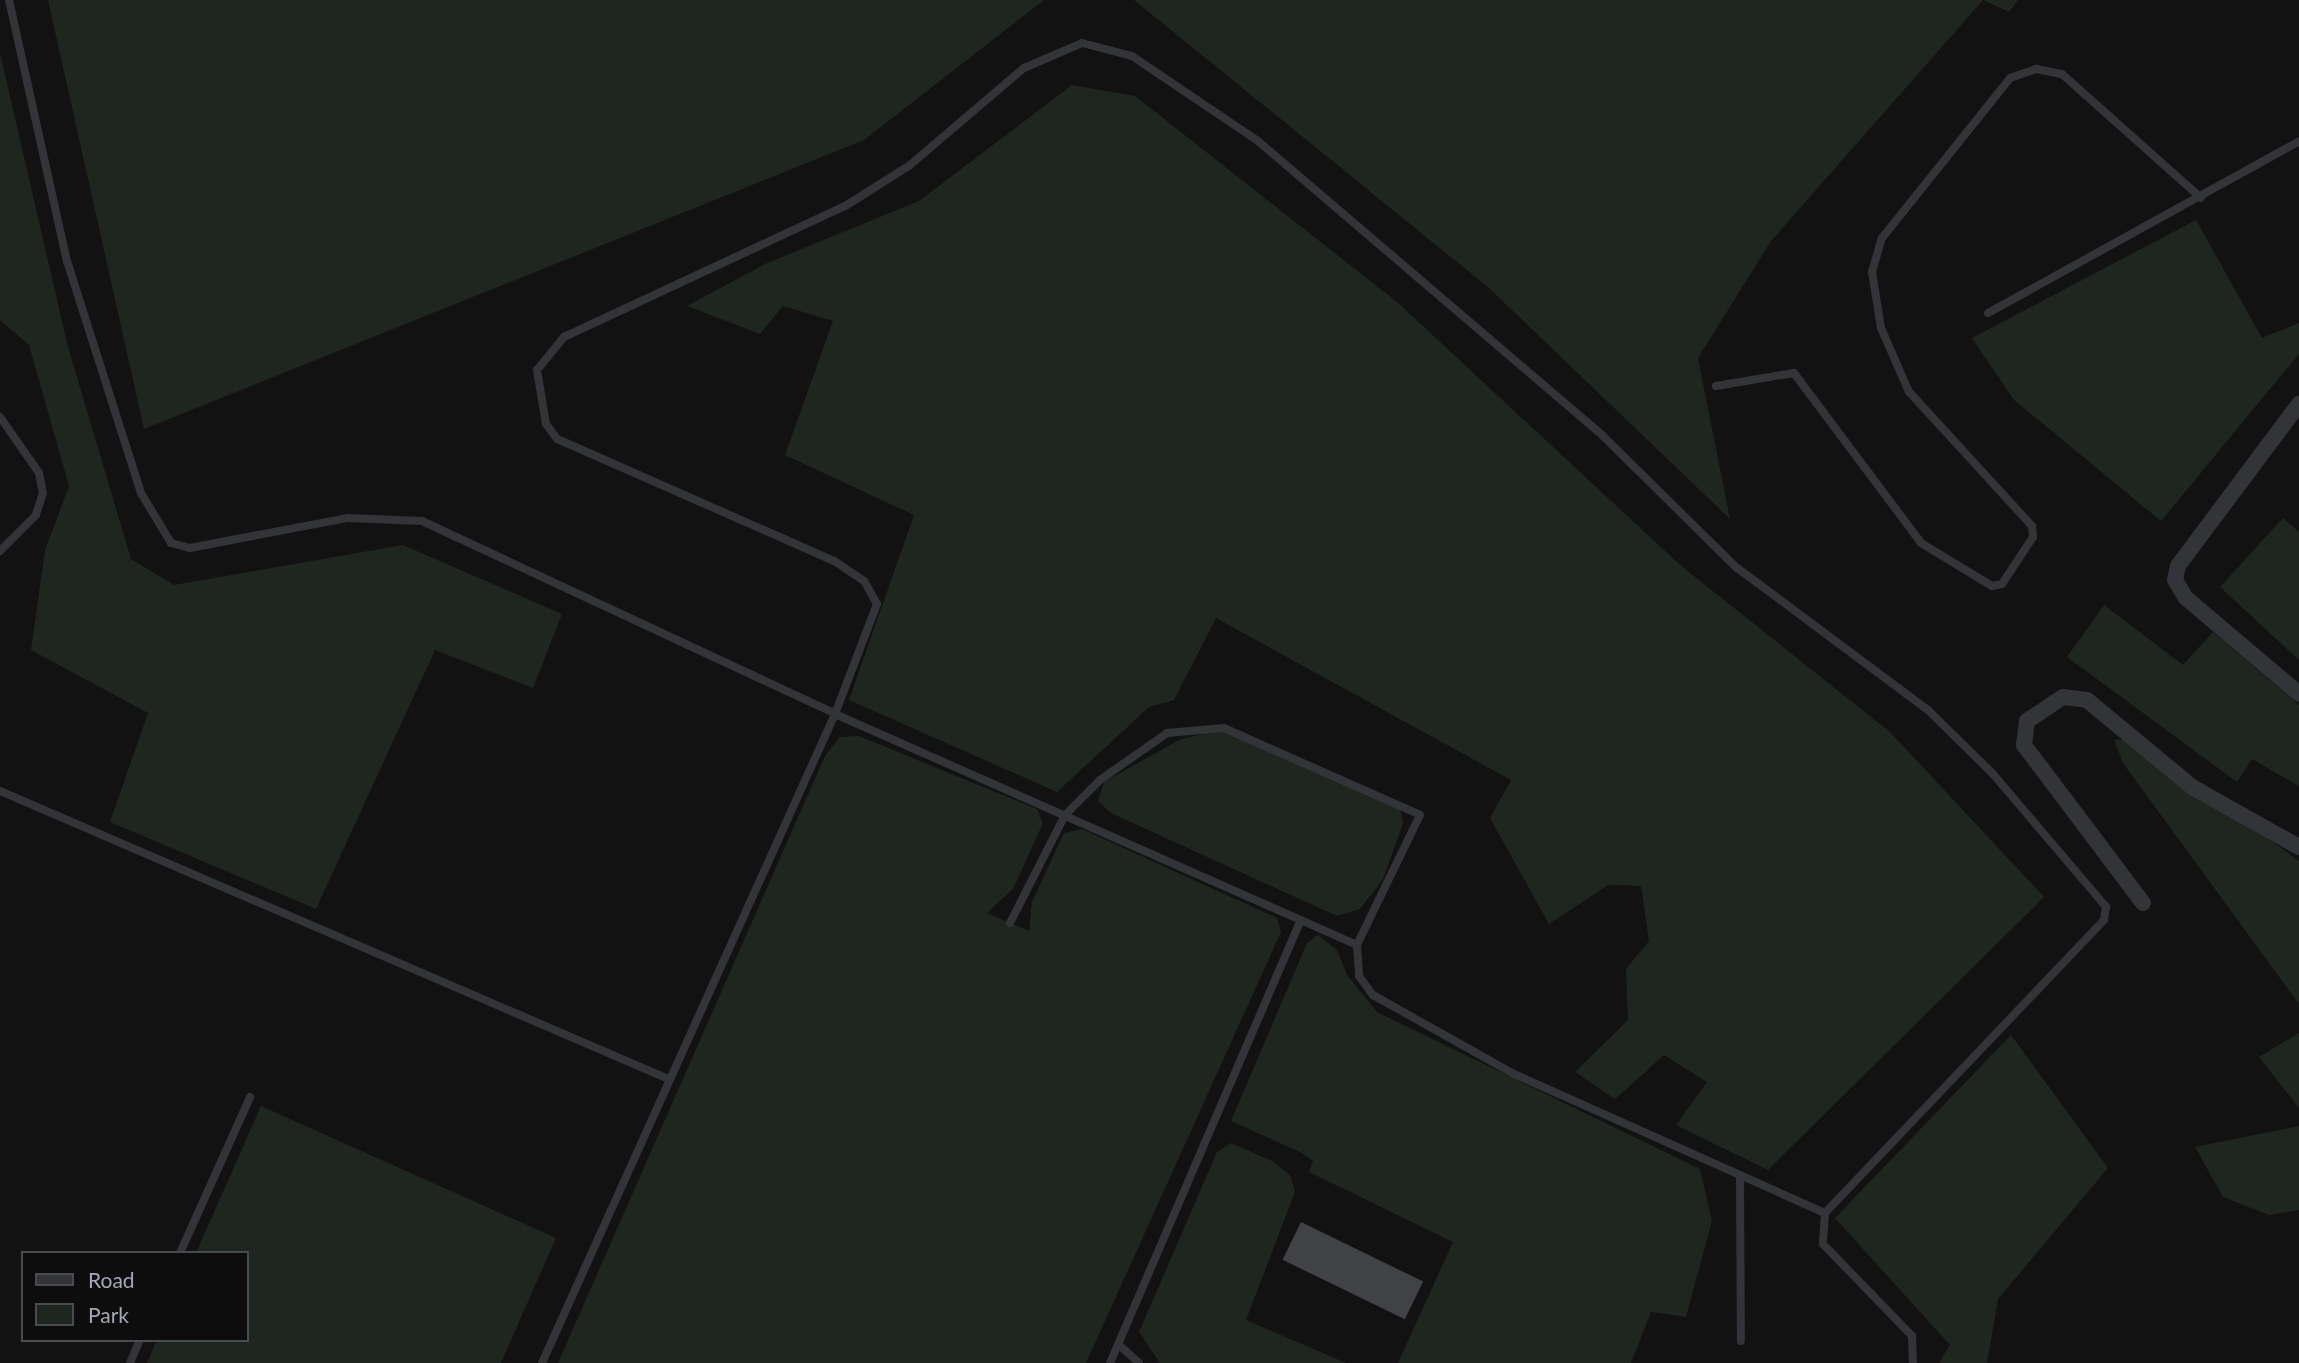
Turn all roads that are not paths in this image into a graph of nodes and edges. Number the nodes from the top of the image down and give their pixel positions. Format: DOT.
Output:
graph roads {
  1 [pos="9,0"];
  2 [pos="2299,141"];
  3 [pos="2202,198"];
  4 [pos="1988,313"];
  5 [pos="1716,386"];
  6 [pos="2299,404"];
  7 [pos="0,417"];
  8 [pos="0,551"];
  9 [pos="2299,694"];
  10 [pos="835,714"];
  11 [pos="0,791"];
  12 [pos="1065,815"];
  13 [pos="2299,847"];
  14 [pos="2143,903"];
  15 [pos="1301,920"];
  16 [pos="1010,923"];
  17 [pos="1357,945"];
  18 [pos="666,1078"];
  19 [pos="250,1097"];
  20 [pos="1740,1175"];
  21 [pos="1825,1213"];
  22 [pos="181,1251"];
  23 [pos="1741,1341"];
  24 [pos="140,1342"];
  25 [pos="1118,1344"];
  26 [pos="130,1363"];
  27 [pos="542,1363"];
  28 [pos="1110,1363"];
  29 [pos="1139,1363"];
  30 [pos="1913,1363"];
  1 -- 10 [label="lane"];
  2 -- 3 [label="lane"];
  3 -- 4 [label="lane"];
  3 -- 5 [label="lane"];
  6 -- 9 [label="street"];
  7 -- 8 [label="lane"];
  10 -- 12 [label="lane"];
  10 -- 18 [label="lane"];
  10 -- 21 [label="lane"];
  11 -- 18 [label="lane"];
  12 -- 15 [label="lane"];
  12 -- 16 [label="lane"];
  12 -- 17 [label="lane"];
  13 -- 14 [label="street"];
  15 -- 17 [label="lane"];
  15 -- 25 [label="lane"];
  17 -- 20 [label="lane"];
  18 -- 27 [label="lane"];
  19 -- 22 [label="lane"];
  20 -- 21 [label="lane"];
  20 -- 23 [label="lane"];
  21 -- 30 [label="lane"];
  24 -- 26 [label="lane"];
  25 -- 28 [label="lane"];
  25 -- 29 [label="lane"];
}
